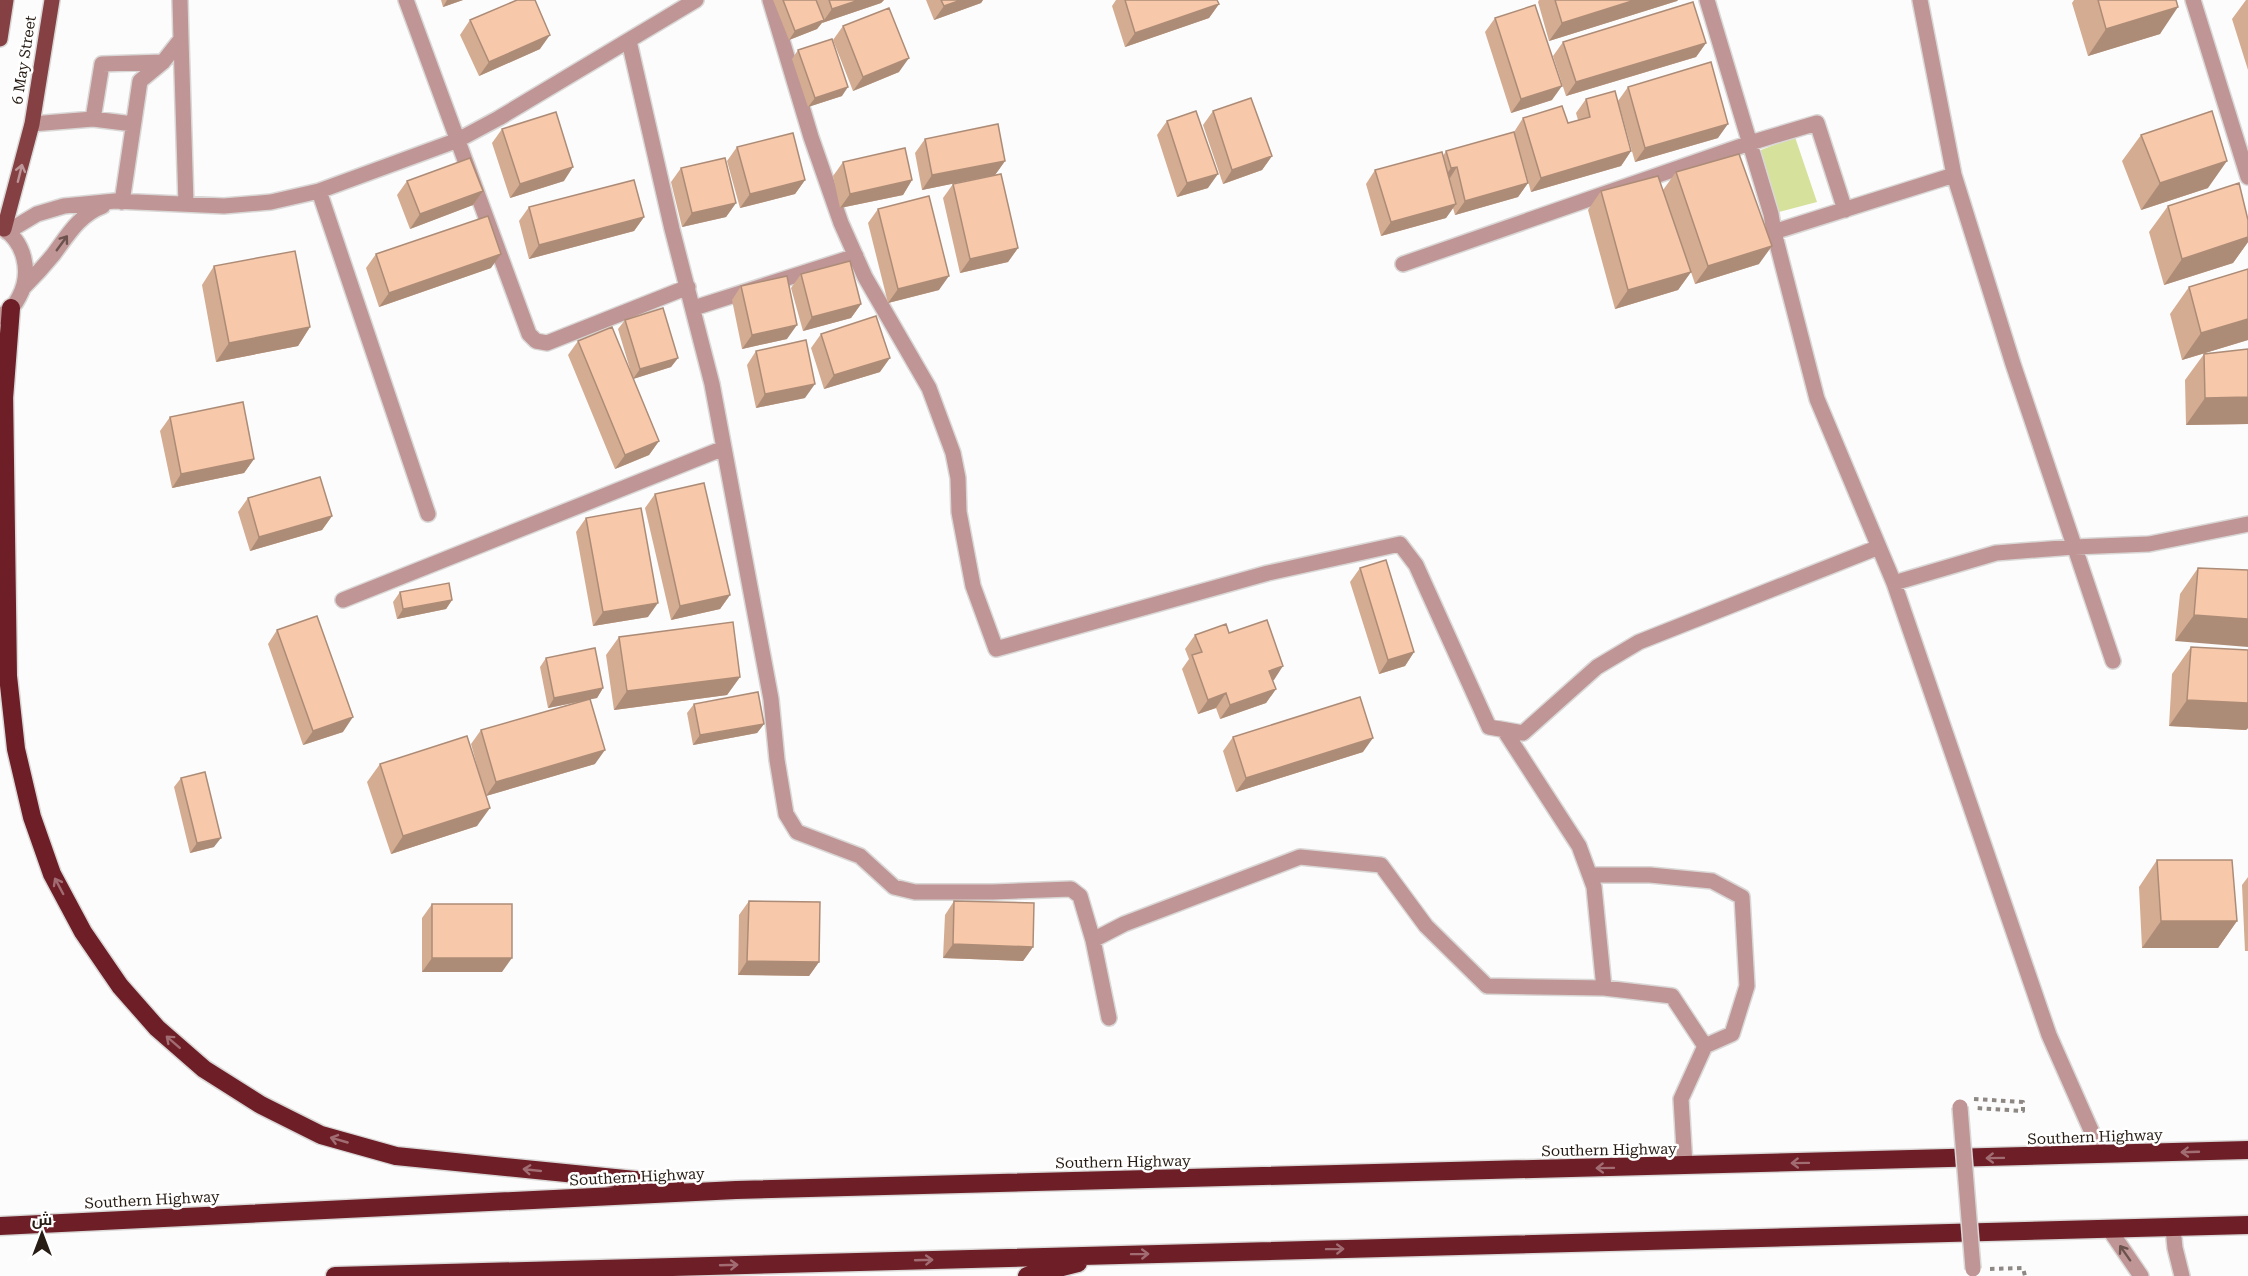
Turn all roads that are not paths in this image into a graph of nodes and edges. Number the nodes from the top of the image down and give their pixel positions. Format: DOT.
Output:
graph roads {
  1 [pos="6,0"];
  2 [pos="52,0"];
  3 [pos="180,0"];
  4 [pos="406,0"];
  5 [pos="696,0"];
  6 [pos="770,0"];
  7 [pos="1707,0"];
  8 [pos="1920,0"];
  9 [pos="2193,0"];
  10 [pos="0,39"];
  11 [pos="181,39"];
  12 [pos="629,41"];
  13 [pos="163,62"];
  14 [pos="93,119"];
  15 [pos="32,124"];
  16 [pos="133,124"];
  17 [pos="458,140"];
  18 [pos="1750,143"];
  19 [pos="1954,175"];
  20 [pos="2248,177"];
  21 [pos="319,191"];
  22 [pos="118,202"];
  23 [pos="186,204"];
  24 [pos="1845,210"];
  25 [pos="4,229"];
  26 [pos="1774,232"];
  27 [pos="856,256"];
  28 [pos="1402,264"];
  29 [pos="688,286"];
  30 [pos="24,287"];
  31 [pos="694,308"];
  32 [pos="6,313"];
  33 [pos="4,389"];
  34 [pos="724,448"];
  35 [pos="0,460"];
  36 [pos="428,514"];
  37 [pos="2248,524"];
  38 [pos="1879,547"];
  39 [pos="2074,547"];
  40 [pos="1894,583"];
  41 [pos="343,600"];
  42 [pos="2113,661"];
  43 [pos="1504,730"];
  44 [pos="1590,875"];
  45 [pos="1093,940"];
  46 [pos="1604,988"];
  47 [pos="1109,1018"];
  48 [pos="1706,1046"];
  49 [pos="1964,1103"];
  50 [pos="2248,1150"];
  51 [pos="2102,1155"];
  52 [pos="1685,1166"];
  53 [pos="736,1190"];
  54 [pos="2248,1225"];
  55 [pos="0,1226"];
  56 [pos="2173,1228"];
  57 [pos="2109,1229"];
  58 [pos="1112,1255"];
  59 [pos="1973,1269"];
  60 [pos="335,1276"];
  61 [pos="1028,1276"];
  62 [pos="2141,1276"];
  63 [pos="2182,1276"];
  1 -- 10 [label="main road, 6 May Street"];
  2 -- 15 [label="main road, 6 May Street"];
  3 -- 11 [label="street"];
  4 -- 17 [label="street"];
  5 -- 12 [label="street"];
  6 -- 27 [label="street"];
  7 -- 18 [label="street"];
  8 -- 19 [label="street"];
  9 -- 20 [label="street"];
  11 -- 13 [label="street"];
  11 -- 23 [label="street"];
  12 -- 17 [label="street"];
  12 -- 29 [label="street"];
  13 -- 14 [label="street"];
  13 -- 16 [label="street"];
  14 -- 15 [label="street"];
  14 -- 16 [label="street"];
  25 -- 15 [label="main road, 6 May Street, one-way"];
  16 -- 22 [label="street"];
  17 -- 21 [label="street"];
  17 -- 29 [label="street"];
  18 -- 24 [label="street"];
  18 -- 26 [label="street"];
  18 -- 28 [label="street"];
  19 -- 24 [label="street"];
  19 -- 39 [label="street"];
  21 -- 23 [label="street"];
  21 -- 36 [label="street"];
  22 -- 23 [label="street"];
  22 -- 25 [label="street"];
  30 -- 22 [label="street, one-way"];
  24 -- 26 [label="street"];
  25 -- 30 [label="street"];
  26 -- 38 [label="street"];
  27 -- 31 [label="street"];
  27 -- 43 [label="street"];
  29 -- 31 [label="street"];
  30 -- 32 [label="street"];
  31 -- 34 [label="street"];
  32 -- 33 [label="highway"];
  33 -- 35 [label="highway"];
  53 -- 33 [label="highway, one-way"];
  34 -- 41 [label="street"];
  34 -- 45 [label="street"];
  37 -- 39 [label="street"];
  38 -- 40 [label="street"];
  38 -- 43 [label="street"];
  39 -- 40 [label="street"];
  39 -- 42 [label="street"];
  40 -- 51 [label="street"];
  43 -- 44 [label="street"];
  44 -- 46 [label="street"];
  44 -- 48 [label="street"];
  45 -- 46 [label="street"];
  45 -- 47 [label="street"];
  46 -- 48 [label="street"];
  48 -- 52 [label="street"];
  49 -- 59 [label="street, bridge"];
  50 -- 51 [label="highway, Southern Highway, one-way"];
  51 -- 52 [label="highway, Southern Highway, one-way"];
  52 -- 53 [label="highway, Southern Highway, one-way"];
  53 -- 55 [label="highway, Southern Highway"];
  54 -- 56 [label="highway"];
  56 -- 57 [label="highway"];
  56 -- 63 [label="street"];
  58 -- 57 [label="highway, one-way"];
  62 -- 57 [label="street, one-way"];
  60 -- 58 [label="highway, one-way"];
  58 -- 61 [label="highway"];
}
